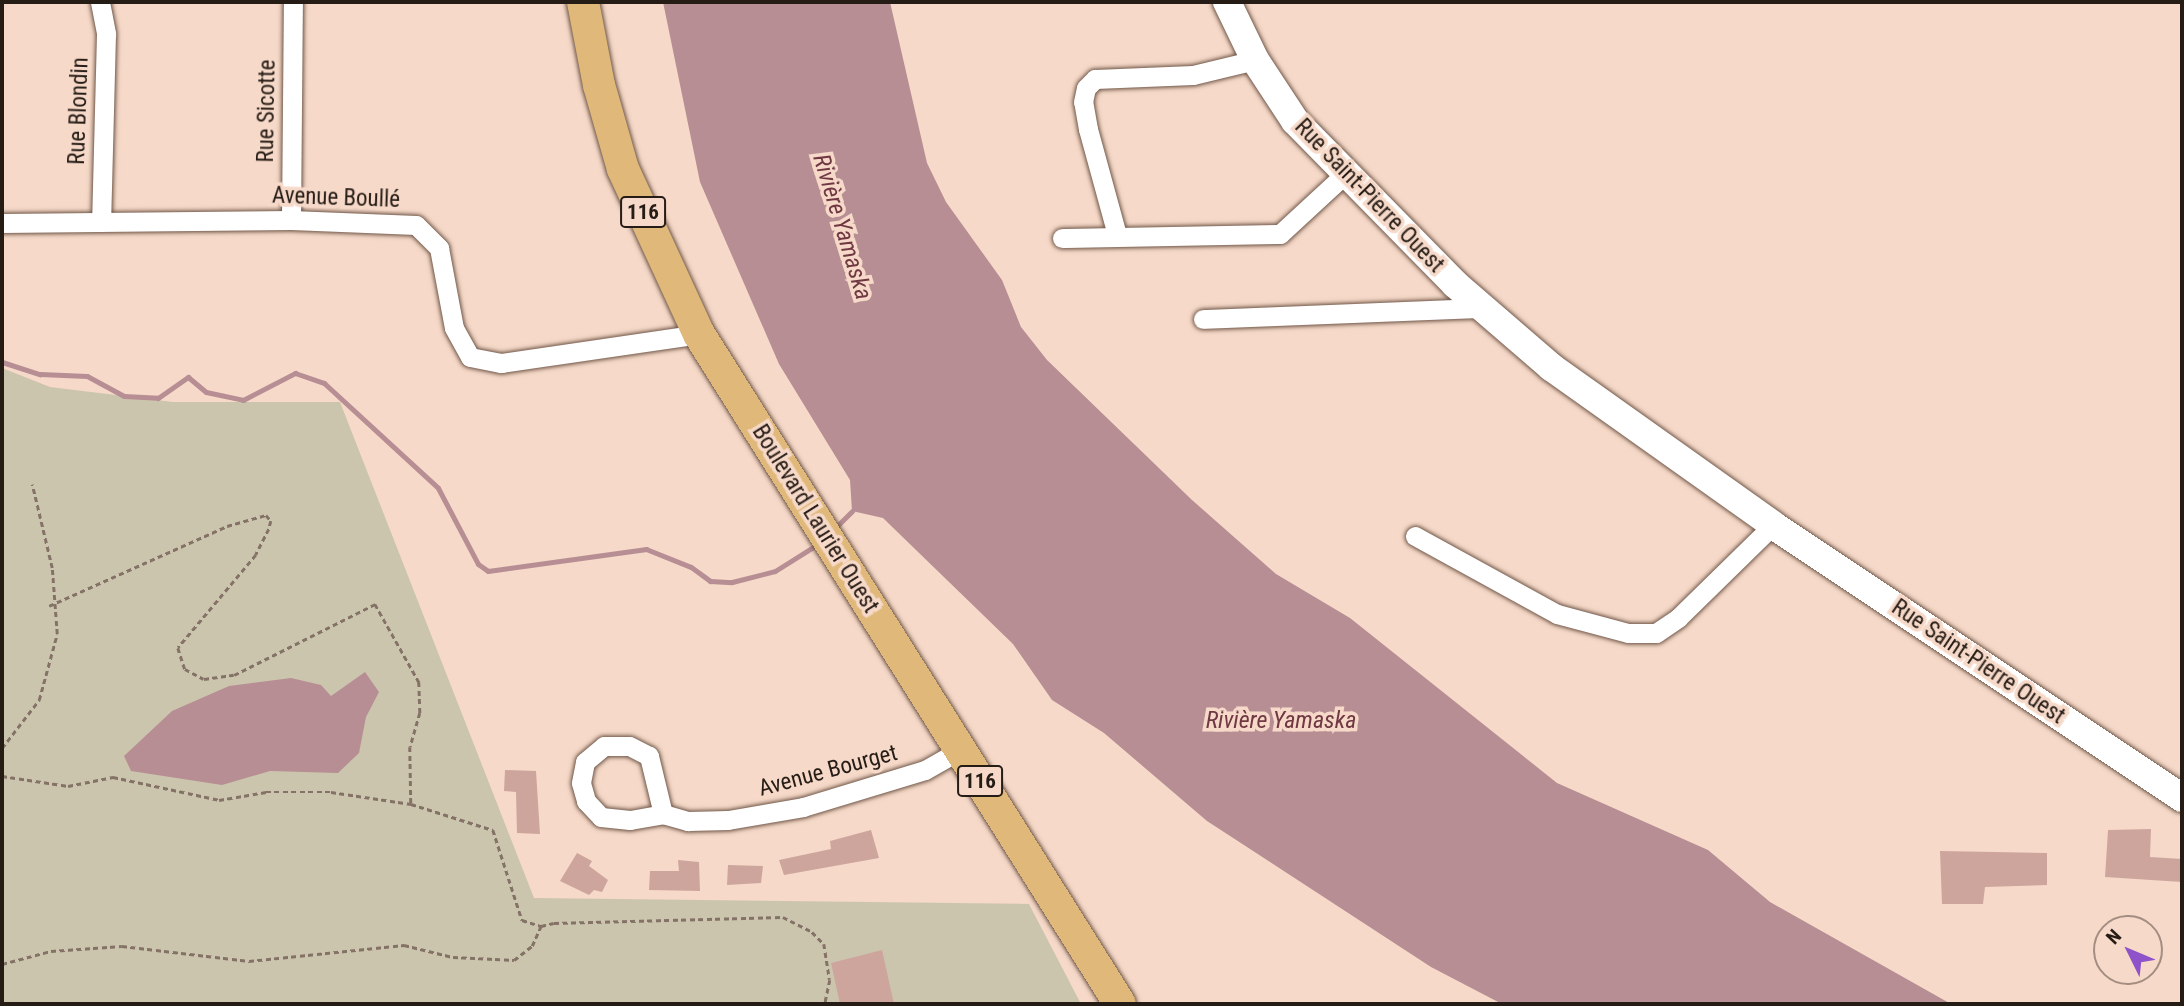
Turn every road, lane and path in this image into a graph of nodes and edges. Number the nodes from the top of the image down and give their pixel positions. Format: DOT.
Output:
graph roads {
  1 [pos="100,2"];
  2 [pos="293,2"];
  3 [pos="583,2"];
  4 [pos="1227,2"];
  5 [pos="1255,60"];
  6 [pos="1344,175"];
  7 [pos="291,220"];
  8 [pos="101,222"];
  9 [pos="2,223"];
  10 [pos="1117,235"];
  11 [pos="1062,238"];
  12 [pos="1482,308"];
  13 [pos="1203,319"];
  14 [pos="699,334"];
  15 [pos="32,484"];
  16 [pos="1773,525"];
  17 [pos="1415,536"];
  18 [pos="49,606"];
  19 [pos="3,746"];
  20 [pos="960,750"];
  21 [pos="2,776"];
  22 [pos="2182,798"];
  23 [pos="411,804"];
  24 [pos="663,814"];
  25 [pos="541,926"];
  26 [pos="2,964"];
  27 [pos="825,1004"];
  28 [pos="1120,1004"];
  1 -- 8 [label="street, Rue Blondin"];
  2 -- 7 [label="street, Rue Sicotte"];
  3 -- 14 [label="main road, Boulevard Laurier Ouest / 116"];
  4 -- 5 [label="street, Rue Saint-Pierre Ouest"];
  5 -- 6 [label="street, Rue Saint-Pierre Ouest"];
  5 -- 10 [label="street"];
  6 -- 10 [label="street"];
  6 -- 12 [label="street, Rue Saint-Pierre Ouest"];
  7 -- 8 [label="street, Avenue Boullé"];
  7 -- 14 [label="street, Avenue Boullé"];
  8 -- 9 [label="street, Avenue Boullé"];
  10 -- 11 [label="street"];
  12 -- 13 [label="street, Rue Saint-Pierre Ouest"];
  12 -- 16 [label="street, Rue Saint-Pierre Ouest"];
  14 -- 20 [label="main road, Boulevard Laurier Ouest / 116"];
  15 -- 19 [label="path"];
  16 -- 17 [label="street"];
  16 -- 22 [label="street, Rue Saint-Pierre Ouest"];
  18 -- 23 [label="path"];
  20 -- 24 [label="street, Avenue Bourget"];
  20 -- 28 [label="main road, Boulevard Laurier Ouest / 116"];
  21 -- 23 [label="path"];
  23 -- 25 [label="path"];
  24 -- 24 [label="street, Avenue Bourget"];
  25 -- 26 [label="path"];
  25 -- 27 [label="path"];
}
